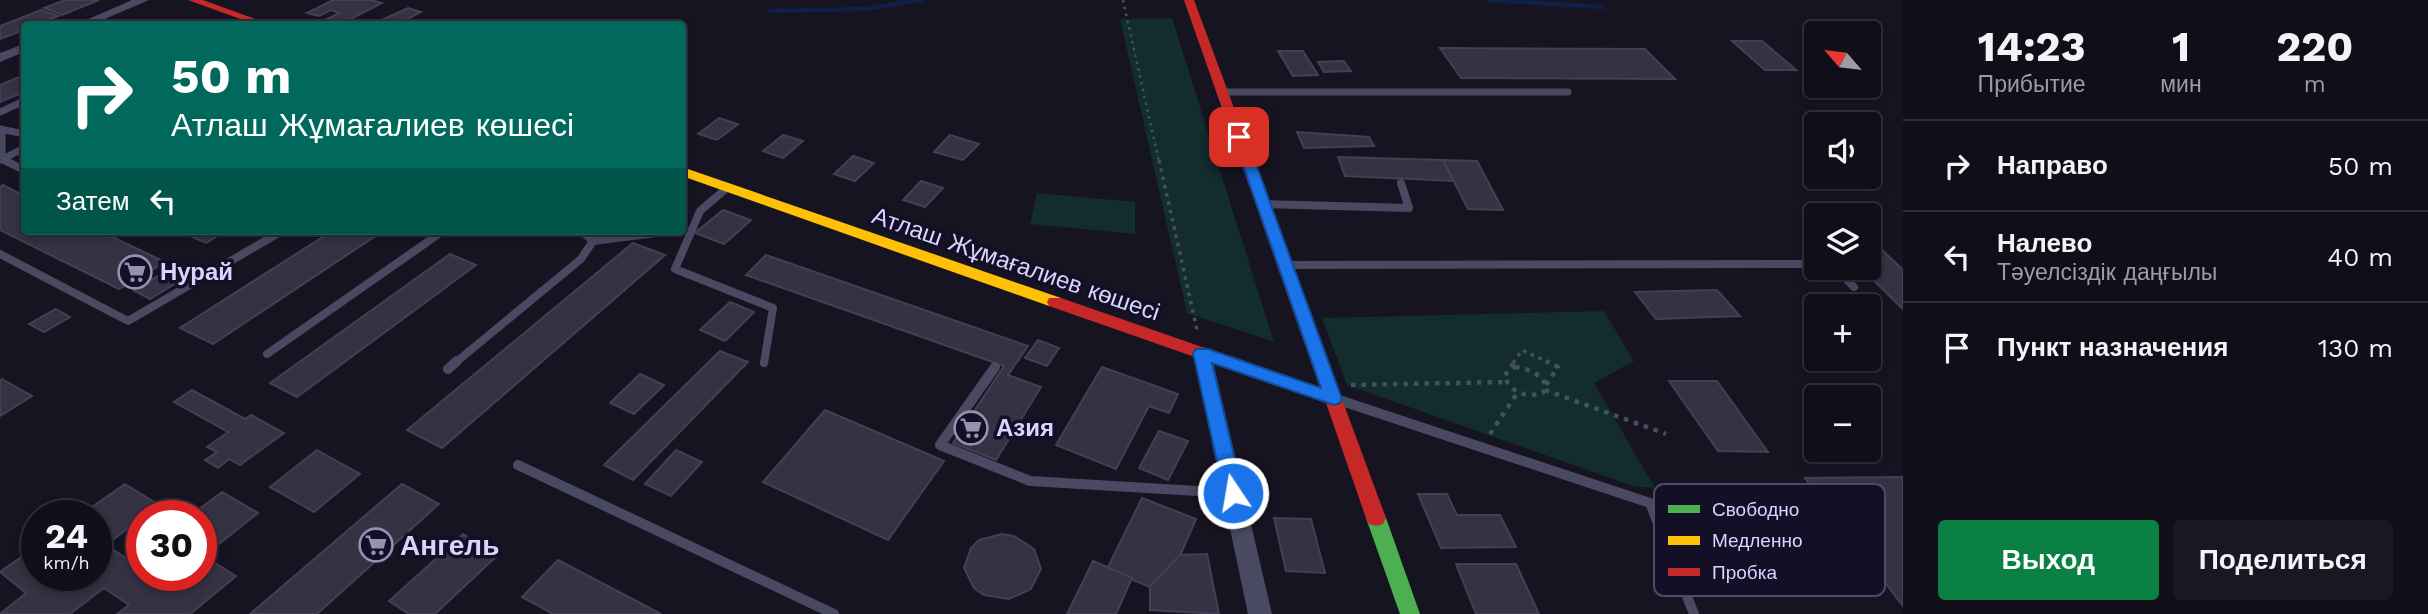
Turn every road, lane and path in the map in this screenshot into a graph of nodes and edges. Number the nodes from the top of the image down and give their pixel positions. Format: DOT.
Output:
graph roads {
  1 [pos="144,0"];
  2 [pos="193,0"];
  3 [pos="1123,0"];
  4 [pos="1189,0"];
  5 [pos="91,21"];
  6 [pos="254,21"];
  7 [pos="21,49"];
  8 [pos="0,58"];
  9 [pos="1223,92"];
  10 [pos="1567,92"];
  11 [pos="21,102"];
  12 [pos="0,112"];
  13 [pos="1,129"];
  14 [pos="21,133"];
  15 [pos="21,150"];
  16 [pos="1,160"];
  17 [pos="21,169"];
  18 [pos="686,173"];
  19 [pos="1401,183"];
  20 [pos="728,187"];
  21 [pos="1263,204"];
  22 [pos="693,228"];
  23 [pos="686,229"];
  24 [pos="275,235"];
  25 [pos="437,235"];
  26 [pos="586,235"];
  27 [pos="640,235"];
  28 [pos="593,241"];
  29 [pos="0,254"];
  30 [pos="1804,264"];
  31 [pos="1285,265"];
  32 [pos="1847,280"];
  33 [pos="1854,287"];
  34 [pos="1202,353"];
  35 [pos="267,354"];
  36 [pos="764,363"];
  37 [pos="995,367"];
  38 [pos="448,369"];
  39 [pos="1510,369"];
  40 [pos="1506,382"];
  41 [pos="1546,387"];
  42 [pos="1518,392"];
  43 [pos="1331,393"];
  44 [pos="1666,434"];
  45 [pos="1479,447"];
  46 [pos="518,465"];
  47 [pos="1233,493"];
  48 [pos="1654,513"];
  49 [pos="1688,596"];
  50 [pos="834,614"];
  51 [pos="1260,614"];
  52 [pos="1410,614"];
  53 [pos="1695,614"];
  1 -- 5 [label="street"];
  2 -- 6 [label="street"];
  3 -- 34 [label="path"];
  4 -- 9 [label="street"];
  7 -- 8 [label="street"];
  9 -- 10 [label="lane"];
  9 -- 21 [label="street"];
  11 -- 12 [label="lane"];
  13 -- 14 [label="lane"];
  13 -- 16 [label="lane"];
  15 -- 16 [label="lane"];
  16 -- 17 [label="lane"];
  18 -- 20 [label="street, Атлаш Жұмағалиев көшесі"];
  19 -- 21 [label="lane"];
  20 -- 22 [label="lane"];
  20 -- 34 [label="street, Атлаш Жұмағалиев көшесі"];
  21 -- 31 [label="street"];
  22 -- 23 [label="lane"];
  22 -- 36 [label="lane"];
  24 -- 29 [label="lane"];
  25 -- 35 [label="lane"];
  26 -- 28 [label="lane"];
  27 -- 28 [label="lane"];
  28 -- 38 [label="lane"];
  30 -- 31 [label="lane"];
  31 -- 43 [label="street"];
  32 -- 33 [label="lane"];
  34 -- 43 [label="street, Атлаш Жұмағалиев көшесі"];
  34 -- 47 [label="street"];
  37 -- 47 [label="lane"];
  39 -- 40 [label="path"];
  39 -- 41 [label="path"];
  39 -- 41 [label="path"];
  40 -- 42 [label="path"];
  40 -- 43 [label="path"];
  41 -- 42 [label="path"];
  41 -- 44 [label="path"];
  42 -- 45 [label="path"];
  43 -- 45 [label="lane"];
  43 -- 52 [label="street"];
  45 -- 48 [label="lane"];
  46 -- 50 [label="lane"];
  47 -- 51 [label="street"];
  49 -- 53 [label="lane"];
}
